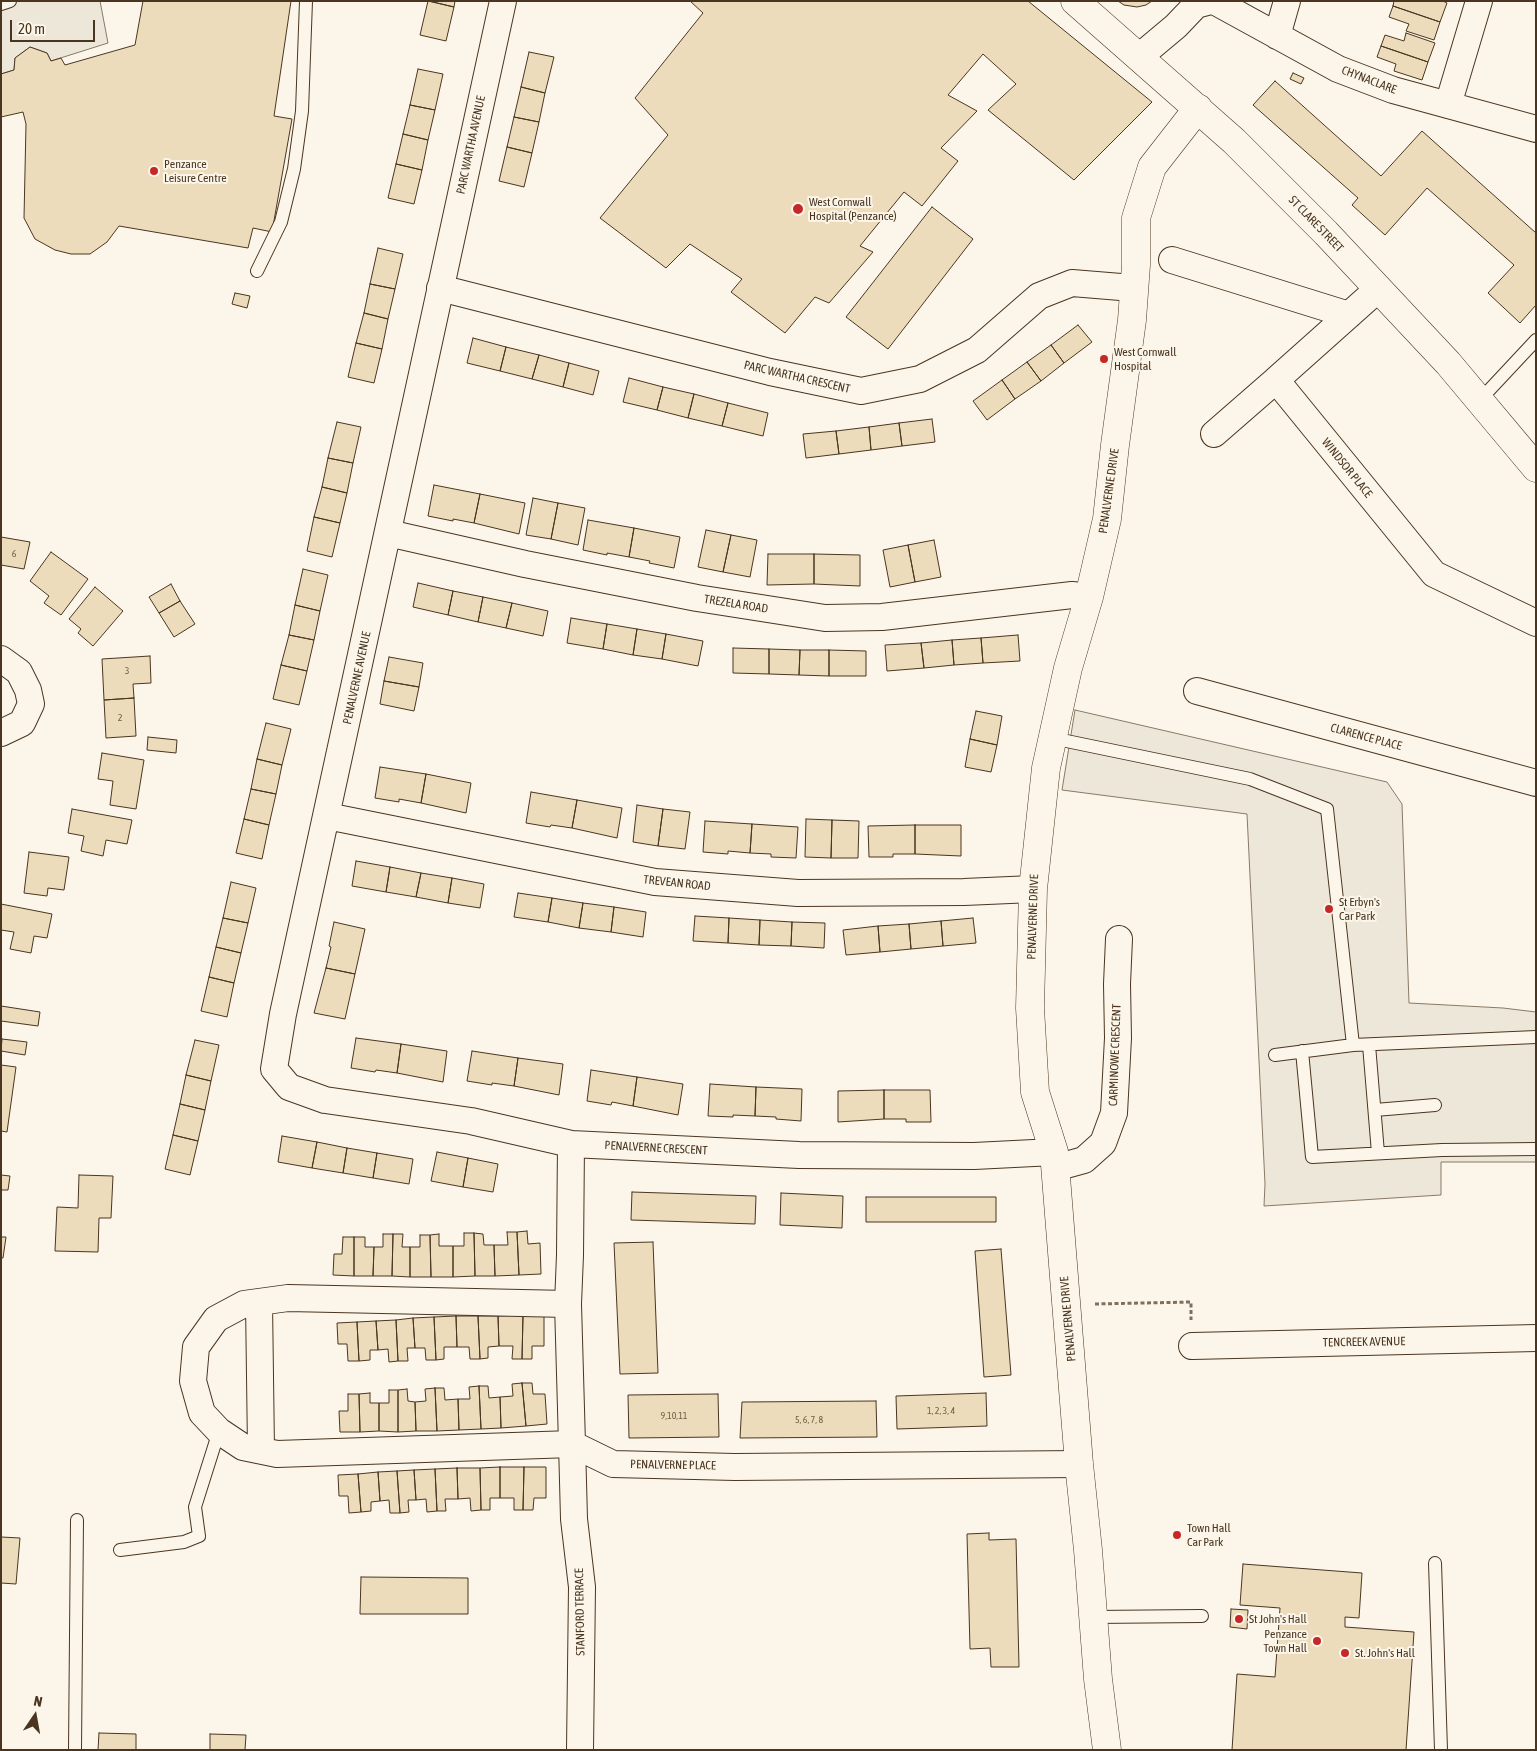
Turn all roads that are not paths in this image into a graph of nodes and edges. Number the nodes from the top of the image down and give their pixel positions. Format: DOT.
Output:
graph roads {
  1 [pos="10,1"];
  2 [pos="306,1"];
  3 [pos="502,1"];
  4 [pos="1075,1"];
  5 [pos="1213,1"];
  6 [pos="1288,1"];
  7 [pos="1479,1"];
  8 [pos="1,4"];
  9 [pos="1277,36"];
  10 [pos="1139,57"];
  11 [pos="1448,106"];
  12 [pos="1198,108"];
  13 [pos="1536,128"];
  14 [pos="1172,260"];
  15 [pos="257,271"];
  16 [pos="440,288"];
  17 [pos="1133,288"];
  18 [pos="1378,288"];
  19 [pos="1349,315"];
  20 [pos="1536,340"];
  21 [pos="1276,380"];
  22 [pos="1479,400"];
  23 [pos="1214,434"];
  24 [pos="1536,468"];
  25 [pos="388,533"];
  26 [pos="1089,597"];
  27 [pos="1536,623"];
  28 [pos="1,659"];
  29 [pos="1197,691"];
  30 [pos="1,733"];
  31 [pos="1052,738"];
  32 [pos="1536,783"];
  33 [pos="327,816"];
  34 [pos="1033,889"];
  35 [pos="1119,939"];
  36 [pos="1536,1037"];
  37 [pos="1370,1045"];
  38 [pos="1353,1046"];
  39 [pos="1302,1051"];
  40 [pos="1275,1055"];
  41 [pos="274,1069"];
  42 [pos="1435,1105"];
  43 [pos="1375,1110"];
  44 [pos="571,1144"];
  45 [pos="1536,1149"];
  46 [pos="1378,1153"];
  47 [pos="1054,1160"];
  48 [pos="259,1302"];
  49 [pos="568,1304"];
  50 [pos="1536,1338"];
  51 [pos="1192,1346"];
  52 [pos="219,1432"];
  53 [pos="572,1444"];
  54 [pos="261,1450"];
  55 [pos="1080,1464"];
  56 [pos="78,1520"];
  57 [pos="120,1550"];
  58 [pos="1436,1562"];
  59 [pos="1202,1616"];
  60 [pos="1093,1617"];
  61 [pos="75,1750"];
  62 [pos="580,1750"];
  63 [pos="1107,1750"];
  64 [pos="1440,1750"];
  1 -- 8 [label="lane"];
  2 -- 15 [label="lane"];
  3 -- 16 [label="street, PARC WARTHA AVENUE"];
  4 -- 10 [label="street, ST CLARE STREET"];
  5 -- 9 [label="street, CHYNACLARE"];
  5 -- 10 [label="street, CHYNACLARE"];
  6 -- 9 [label="street"];
  7 -- 11 [label="street"];
  9 -- 11 [label="street, CHYNACLARE"];
  10 -- 12 [label="street, ST CLARE STREET"];
  11 -- 13 [label="street, CHYNACLARE"];
  12 -- 17 [label="street, PENALVERNE DRIVE"];
  12 -- 18 [label="street, ST CLARE STREET"];
  14 -- 19 [label="street"];
  16 -- 17 [label="street, PARC WARTHA CRESCENT"];
  16 -- 25 [label="street, PENALVERNE AVENUE"];
  17 -- 26 [label="street, PENALVERNE DRIVE"];
  18 -- 19 [label="street"];
  18 -- 22 [label="street, ST CLARE STREET"];
  19 -- 21 [label="street"];
  20 -- 22 [label="lane"];
  21 -- 23 [label="street"];
  21 -- 27 [label="street, WINDSOR PLACE"];
  22 -- 24 [label="street, ST CLARE STREET"];
  25 -- 26 [label="street, TREZELA ROAD"];
  25 -- 33 [label="street, PENALVERNE AVENUE"];
  26 -- 31 [label="street, PENALVERNE DRIVE"];
  28 -- 30 [label="street"];
  29 -- 32 [label="street, CLARENCE PLACE"];
  31 -- 34 [label="street, PENALVERNE DRIVE"];
  31 -- 38 [label="lane"];
  33 -- 34 [label="street, TREVEAN ROAD"];
  33 -- 41 [label="street, PENALVERNE AVENUE"];
  34 -- 47 [label="street, PENALVERNE DRIVE"];
  35 -- 47 [label="street, CARMINOWE CRESCENT"];
  36 -- 37 [label="lane"];
  37 -- 38 [label="lane"];
  37 -- 43 [label="lane"];
  38 -- 39 [label="lane"];
  39 -- 40 [label="lane"];
  39 -- 46 [label="lane"];
  41 -- 44 [label="street, PENALVERNE CRESCENT"];
  42 -- 43 [label="lane"];
  43 -- 46 [label="lane"];
  44 -- 47 [label="street, PENALVERNE CRESCENT"];
  44 -- 49 [label="street"];
  45 -- 46 [label="lane"];
  47 -- 55 [label="street, PENALVERNE DRIVE"];
  48 -- 49 [label="street"];
  48 -- 52 [label="street"];
  48 -- 54 [label="street"];
  49 -- 53 [label="street"];
  50 -- 51 [label="street, TENCREEK AVENUE"];
  52 -- 54 [label="street"];
  52 -- 57 [label="lane"];
  53 -- 54 [label="street"];
  53 -- 55 [label="street, PENALVERNE PLACE"];
  53 -- 62 [label="street, STANFORD TERRACE"];
  55 -- 60 [label="street, PENALVERNE DRIVE"];
  56 -- 61 [label="lane"];
  58 -- 64 [label="lane"];
  59 -- 60 [label="lane"];
  60 -- 63 [label="street, PENALVERNE DRIVE"];
}
